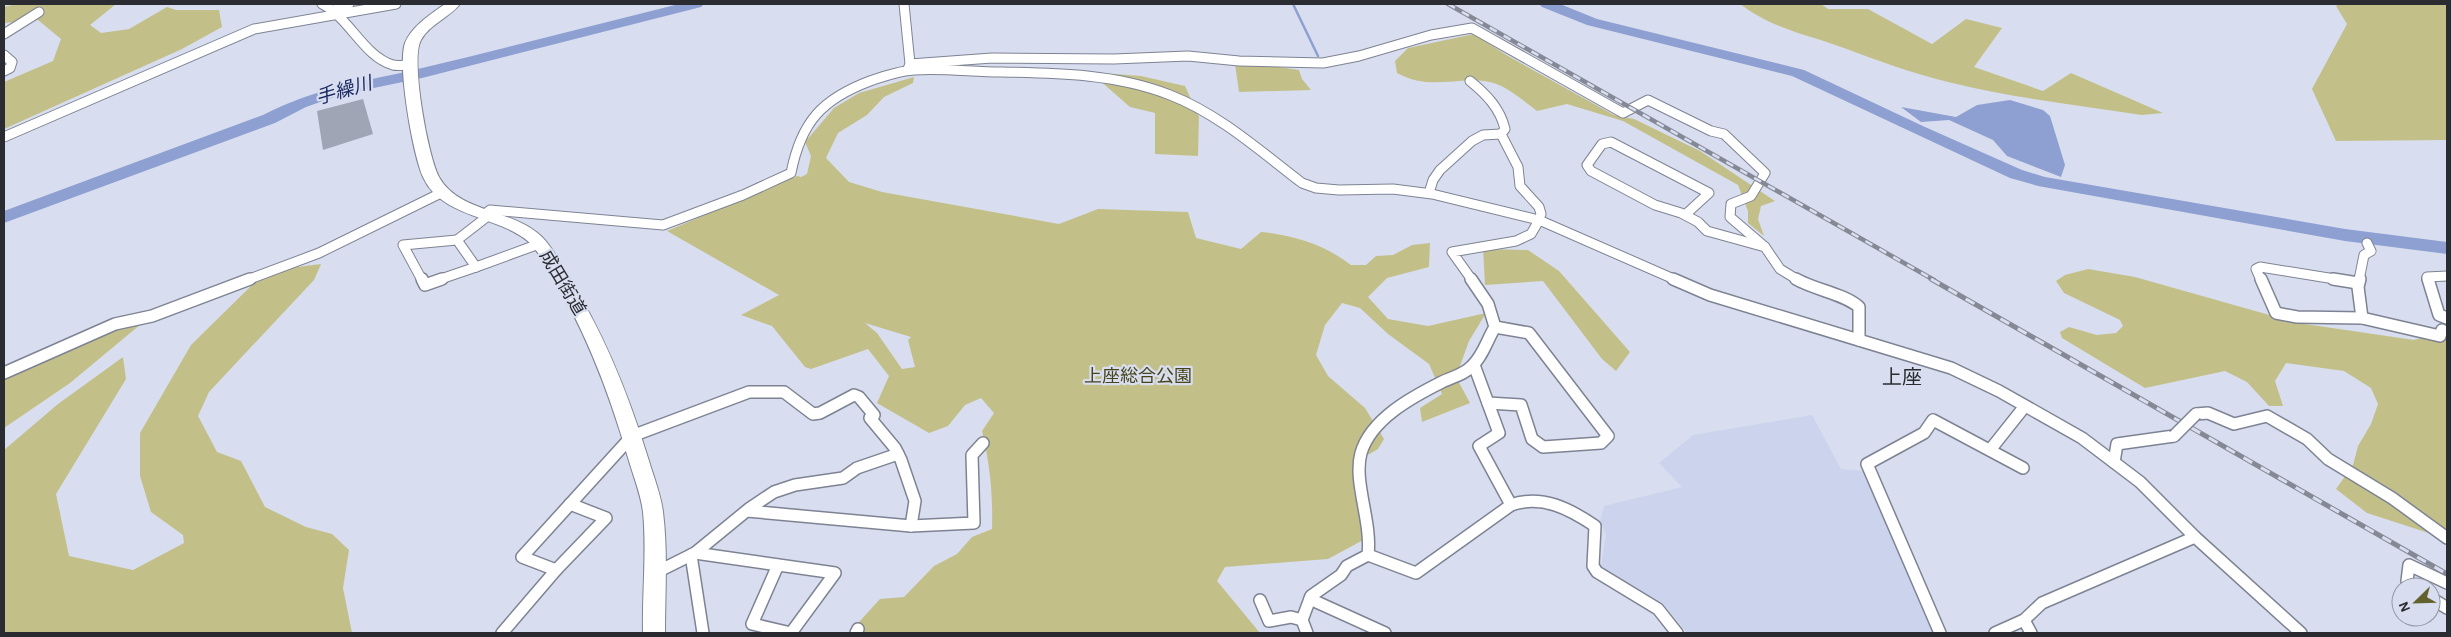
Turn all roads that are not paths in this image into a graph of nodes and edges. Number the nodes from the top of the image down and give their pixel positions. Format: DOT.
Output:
graph roads {
  1 [pos="322,4"];
  2 [pos="349,4"];
  3 [pos="396,4"];
  4 [pos="454,4"];
  5 [pos="904,4"];
  6 [pos="39,12"];
  7 [pos="336,12"];
  8 [pos="4,34"];
  9 [pos="4,55"];
  10 [pos="909,67"];
  11 [pos="4,71"];
  12 [pos="410,72"];
  13 [pos="1470,81"];
  14 [pos="1501,134"];
  15 [pos="4,137"];
  16 [pos="442,192"];
  17 [pos="1430,194"];
  18 [pos="486,215"];
  19 [pos="1685,215"];
  20 [pos="1539,220"];
  21 [pos="457,240"];
  22 [pos="2367,243"];
  23 [pos="539,244"];
  24 [pos="1766,248"];
  25 [pos="476,267"];
  26 [pos="2447,276"];
  27 [pos="2358,283"];
  28 [pos="2362,318"];
  29 [pos="2447,318"];
  30 [pos="1495,327"];
  31 [pos="2442,330"];
  32 [pos="1858,340"];
  33 [pos="1474,365"];
  34 [pos="4,373"];
  35 [pos="1488,403"];
  36 [pos="2025,406"];
  37 [pos="632,436"];
  38 [pos="983,444"];
  39 [pos="1990,450"];
  40 [pos="898,454"];
  41 [pos="2114,462"];
  42 [pos="2022,468"];
  43 [pos="570,504"];
  44 [pos="1511,505"];
  45 [pos="747,511"];
  46 [pos="911,526"];
  47 [pos="2196,537"];
  48 [pos="2447,538"];
  49 [pos="693,554"];
  50 [pos="1368,555"];
  51 [pos="778,565"];
  52 [pos="556,570"];
  53 [pos="655,573"];
  54 [pos="2408,577"];
  55 [pos="2434,577"];
  56 [pos="1310,599"];
  57 [pos="1260,600"];
  58 [pos="1302,620"];
  59 [pos="2024,620"];
  60 [pos="502,633"];
  61 [pos="654,633"];
  62 [pos="703,633"];
  63 [pos="1307,633"];
  64 [pos="1385,633"];
  65 [pos="1677,633"];
  66 [pos="1940,633"];
  67 [pos="1995,633"];
  68 [pos="2031,633"];
  69 [pos="2301,633"];
  1 -- 7 [label="street"];
  2 -- 7 [label="street"];
  3 -- 7 [label="street"];
  4 -- 12 [label="highway, 成田街道"];
  5 -- 10 [label="street"];
  6 -- 8 [label="street"];
  7 -- 12 [label="street"];
  7 -- 15 [label="street"];
  9 -- 11 [label="street"];
  10 -- 17 [label="street"];
  10 -- 18 [label="street"];
  10 -- 24 [label="street"];
  12 -- 16 [label="highway, 成田街道"];
  13 -- 14 [label="street"];
  14 -- 17 [label="street"];
  14 -- 20 [label="street"];
  16 -- 18 [label="highway, 成田街道"];
  16 -- 34 [label="street"];
  17 -- 20 [label="street"];
  18 -- 21 [label="street"];
  18 -- 23 [label="highway, 成田街道"];
  19 -- 19 [label="street"];
  19 -- 24 [label="street"];
  20 -- 30 [label="street"];
  20 -- 32 [label="street"];
  21 -- 25 [label="street"];
  21 -- 25 [label="street"];
  22 -- 27 [label="street"];
  23 -- 25 [label="street"];
  23 -- 37 [label="highway, 成田街道"];
  24 -- 32 [label="street"];
  26 -- 29 [label="street"];
  27 -- 28 [label="street"];
  27 -- 28 [label="street"];
  28 -- 31 [label="street"];
  30 -- 33 [label="street"];
  30 -- 35 [label="street"];
  32 -- 36 [label="street"];
  33 -- 35 [label="street"];
  33 -- 50 [label="street"];
  35 -- 44 [label="street"];
  36 -- 39 [label="street"];
  36 -- 41 [label="street"];
  37 -- 40 [label="street"];
  37 -- 43 [label="street"];
  37 -- 53 [label="highway, 成田街道"];
  38 -- 46 [label="street"];
  39 -- 42 [label="street"];
  39 -- 66 [label="street"];
  40 -- 45 [label="street"];
  40 -- 46 [label="street"];
  41 -- 47 [label="street"];
  41 -- 48 [label="street, bridge"];
  43 -- 52 [label="street"];
  43 -- 52 [label="street"];
  44 -- 50 [label="street"];
  44 -- 65 [label="street"];
  45 -- 46 [label="street"];
  45 -- 49 [label="street"];
  47 -- 59 [label="street"];
  47 -- 69 [label="street"];
  49 -- 51 [label="street"];
  49 -- 53 [label="street"];
  49 -- 62 [label="street"];
  50 -- 56 [label="street"];
  51 -- 51 [label="street"];
  52 -- 60 [label="street"];
  53 -- 61 [label="highway, 成田街道"];
  54 -- 55 [label="street"];
  56 -- 58 [label="street"];
  56 -- 64 [label="street"];
  57 -- 58 [label="street"];
  58 -- 63 [label="street"];
  59 -- 67 [label="street"];
  59 -- 68 [label="street"];
}
